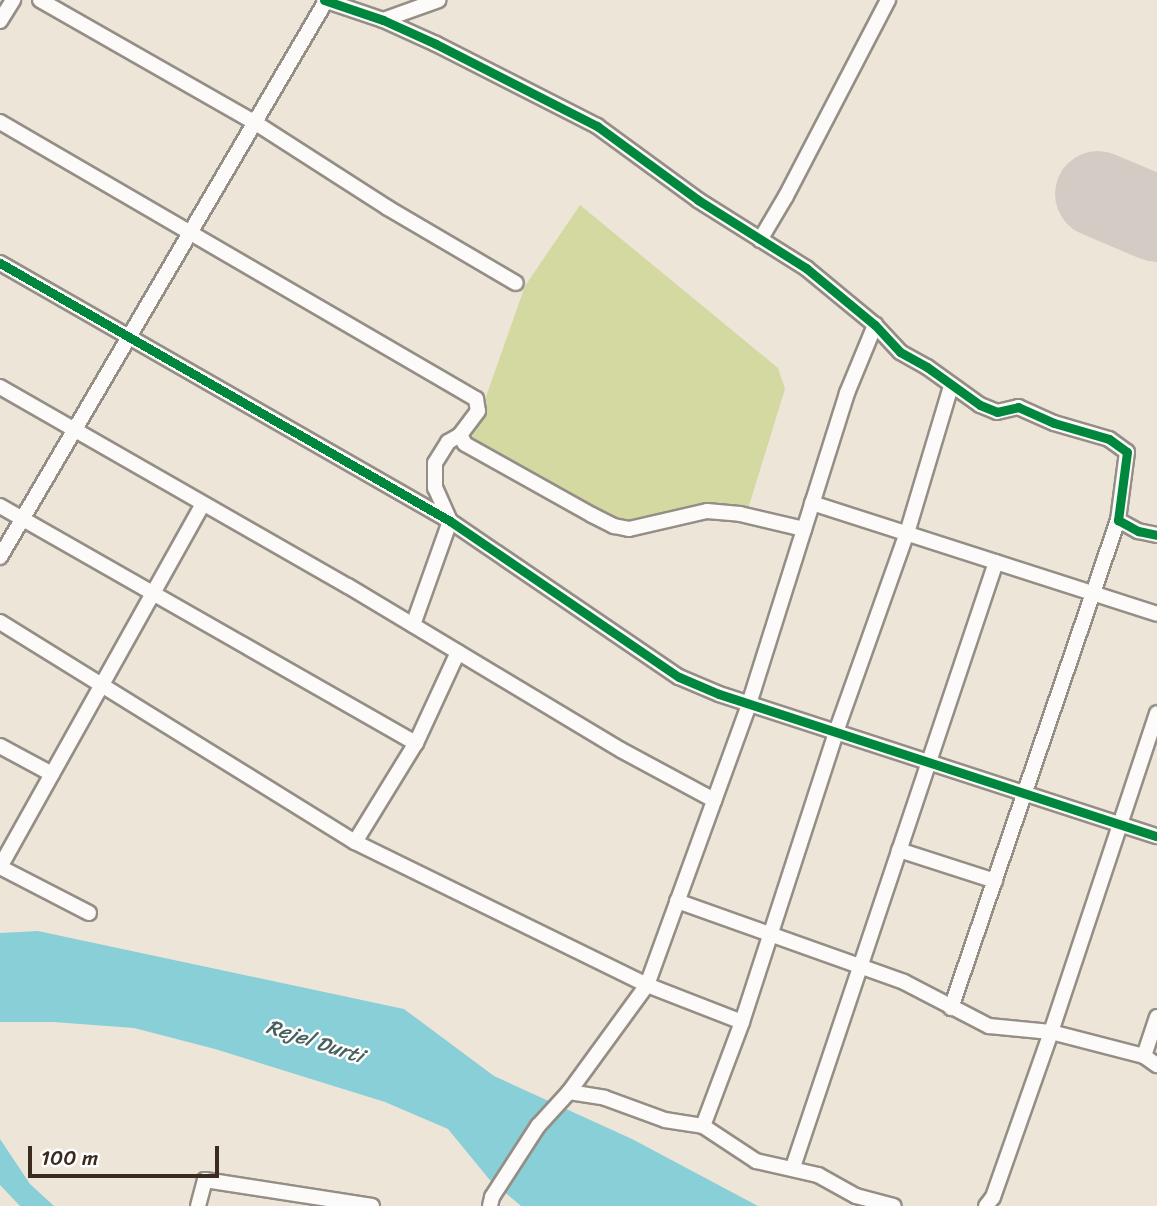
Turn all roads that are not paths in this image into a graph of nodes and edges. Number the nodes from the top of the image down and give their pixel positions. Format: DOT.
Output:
graph roads {
  1 [pos="13,0"];
  2 [pos="40,0"];
  3 [pos="325,0"];
  4 [pos="439,0"];
  5 [pos="888,0"];
  6 [pos="383,20"];
  7 [pos="0,21"];
  8 [pos="0,122"];
  9 [pos="254,122"];
  10 [pos="190,233"];
  11 [pos="760,240"];
  12 [pos="0,263"];
  13 [pos="516,283"];
  14 [pos="875,325"];
  15 [pos="128,338"];
  16 [pos="951,386"];
  17 [pos="0,387"];
  18 [pos="74,430"];
  19 [pos="460,435"];
  20 [pos="812,503"];
  21 [pos="203,504"];
  22 [pos="0,506"];
  23 [pos="22,519"];
  24 [pos="450,520"];
  25 [pos="1118,520"];
  26 [pos="804,529"];
  27 [pos="907,533"];
  28 [pos="1157,536"];
  29 [pos="0,557"];
  30 [pos="996,562"];
  31 [pos="1091,593"];
  32 [pos="152,594"];
  33 [pos="1157,614"];
  34 [pos="0,622"];
  35 [pos="413,625"];
  36 [pos="458,652"];
  37 [pos="102,684"];
  38 [pos="749,704"];
  39 [pos="1157,713"];
  40 [pos="836,732"];
  41 [pos="416,743"];
  42 [pos="0,746"];
  43 [pos="928,762"];
  44 [pos="52,774"];
  45 [pos="1025,793"];
  46 [pos="714,800"];
  47 [pos="1119,823"];
  48 [pos="1157,836"];
  49 [pos="355,842"];
  50 [pos="899,850"];
  51 [pos="995,881"];
  52 [pos="677,901"];
  53 [pos="89,913"];
  54 [pos="770,935"];
  55 [pos="861,966"];
  56 [pos="647,985"];
  57 [pos="951,1008"];
  58 [pos="1157,1017"];
  59 [pos="742,1022"];
  60 [pos="1051,1032"];
  61 [pos="1144,1056"];
  62 [pos="1157,1065"];
  63 [pos="569,1092"];
  64 [pos="703,1126"];
  65 [pos="793,1167"];
  66 [pos="198,1206"];
  67 [pos="372,1206"];
  68 [pos="490,1206"];
  69 [pos="894,1206"];
  70 [pos="986,1206"];
  1 -- 7 [label="street"];
  2 -- 9 [label="street"];
  3 -- 6 [label="street"];
  3 -- 9 [label="street"];
  4 -- 6 [label="street"];
  5 -- 11 [label="street"];
  6 -- 11 [label="street"];
  8 -- 10 [label="street"];
  9 -- 10 [label="street"];
  9 -- 13 [label="street"];
  10 -- 15 [label="street"];
  10 -- 19 [label="street"];
  11 -- 14 [label="street"];
  12 -- 15 [label="street"];
  14 -- 16 [label="street"];
  14 -- 20 [label="street"];
  15 -- 18 [label="street"];
  15 -- 24 [label="street"];
  16 -- 25 [label="street"];
  16 -- 27 [label="street"];
  17 -- 18 [label="street"];
  18 -- 21 [label="street"];
  18 -- 23 [label="street"];
  19 -- 24 [label="street"];
  19 -- 26 [label="street"];
  20 -- 26 [label="street"];
  20 -- 27 [label="street"];
  21 -- 32 [label="street"];
  21 -- 35 [label="street"];
  22 -- 23 [label="street"];
  23 -- 29 [label="street"];
  23 -- 32 [label="street"];
  24 -- 35 [label="street"];
  24 -- 38 [label="street"];
  25 -- 28 [label="street"];
  25 -- 31 [label="street"];
  26 -- 38 [label="street"];
  27 -- 30 [label="street"];
  27 -- 40 [label="street"];
  30 -- 31 [label="street"];
  30 -- 43 [label="street"];
  31 -- 33 [label="street"];
  31 -- 45 [label="street"];
  32 -- 37 [label="street"];
  32 -- 41 [label="street"];
  34 -- 37 [label="street"];
  35 -- 36 [label="street"];
  36 -- 41 [label="street"];
  36 -- 46 [label="street"];
  37 -- 44 [label="street"];
  37 -- 49 [label="street"];
  38 -- 40 [label="street"];
  38 -- 46 [label="street"];
  39 -- 47 [label="street"];
  40 -- 43 [label="street"];
  40 -- 54 [label="street"];
  41 -- 49 [label="street"];
  42 -- 44 [label="street"];
  43 -- 45 [label="street"];
  43 -- 50 [label="street"];
  44 -- 53 [label="street"];
  45 -- 47 [label="street"];
  45 -- 51 [label="street"];
  46 -- 52 [label="street"];
  47 -- 48 [label="street"];
  47 -- 60 [label="street"];
  49 -- 56 [label="street"];
  50 -- 51 [label="street"];
  50 -- 55 [label="street"];
  51 -- 57 [label="street"];
  52 -- 54 [label="street"];
  52 -- 56 [label="street"];
  54 -- 55 [label="street"];
  54 -- 59 [label="street"];
  55 -- 57 [label="street"];
  55 -- 65 [label="street"];
  56 -- 59 [label="street"];
  56 -- 63 [label="street"];
  57 -- 60 [label="street"];
  58 -- 61 [label="street"];
  59 -- 64 [label="street"];
  60 -- 61 [label="street"];
  60 -- 70 [label="street"];
  61 -- 62 [label="street"];
  63 -- 64 [label="street"];
  63 -- 68 [label="street"];
  64 -- 65 [label="street"];
  65 -- 69 [label="street"];
  66 -- 67 [label="street"];
}
